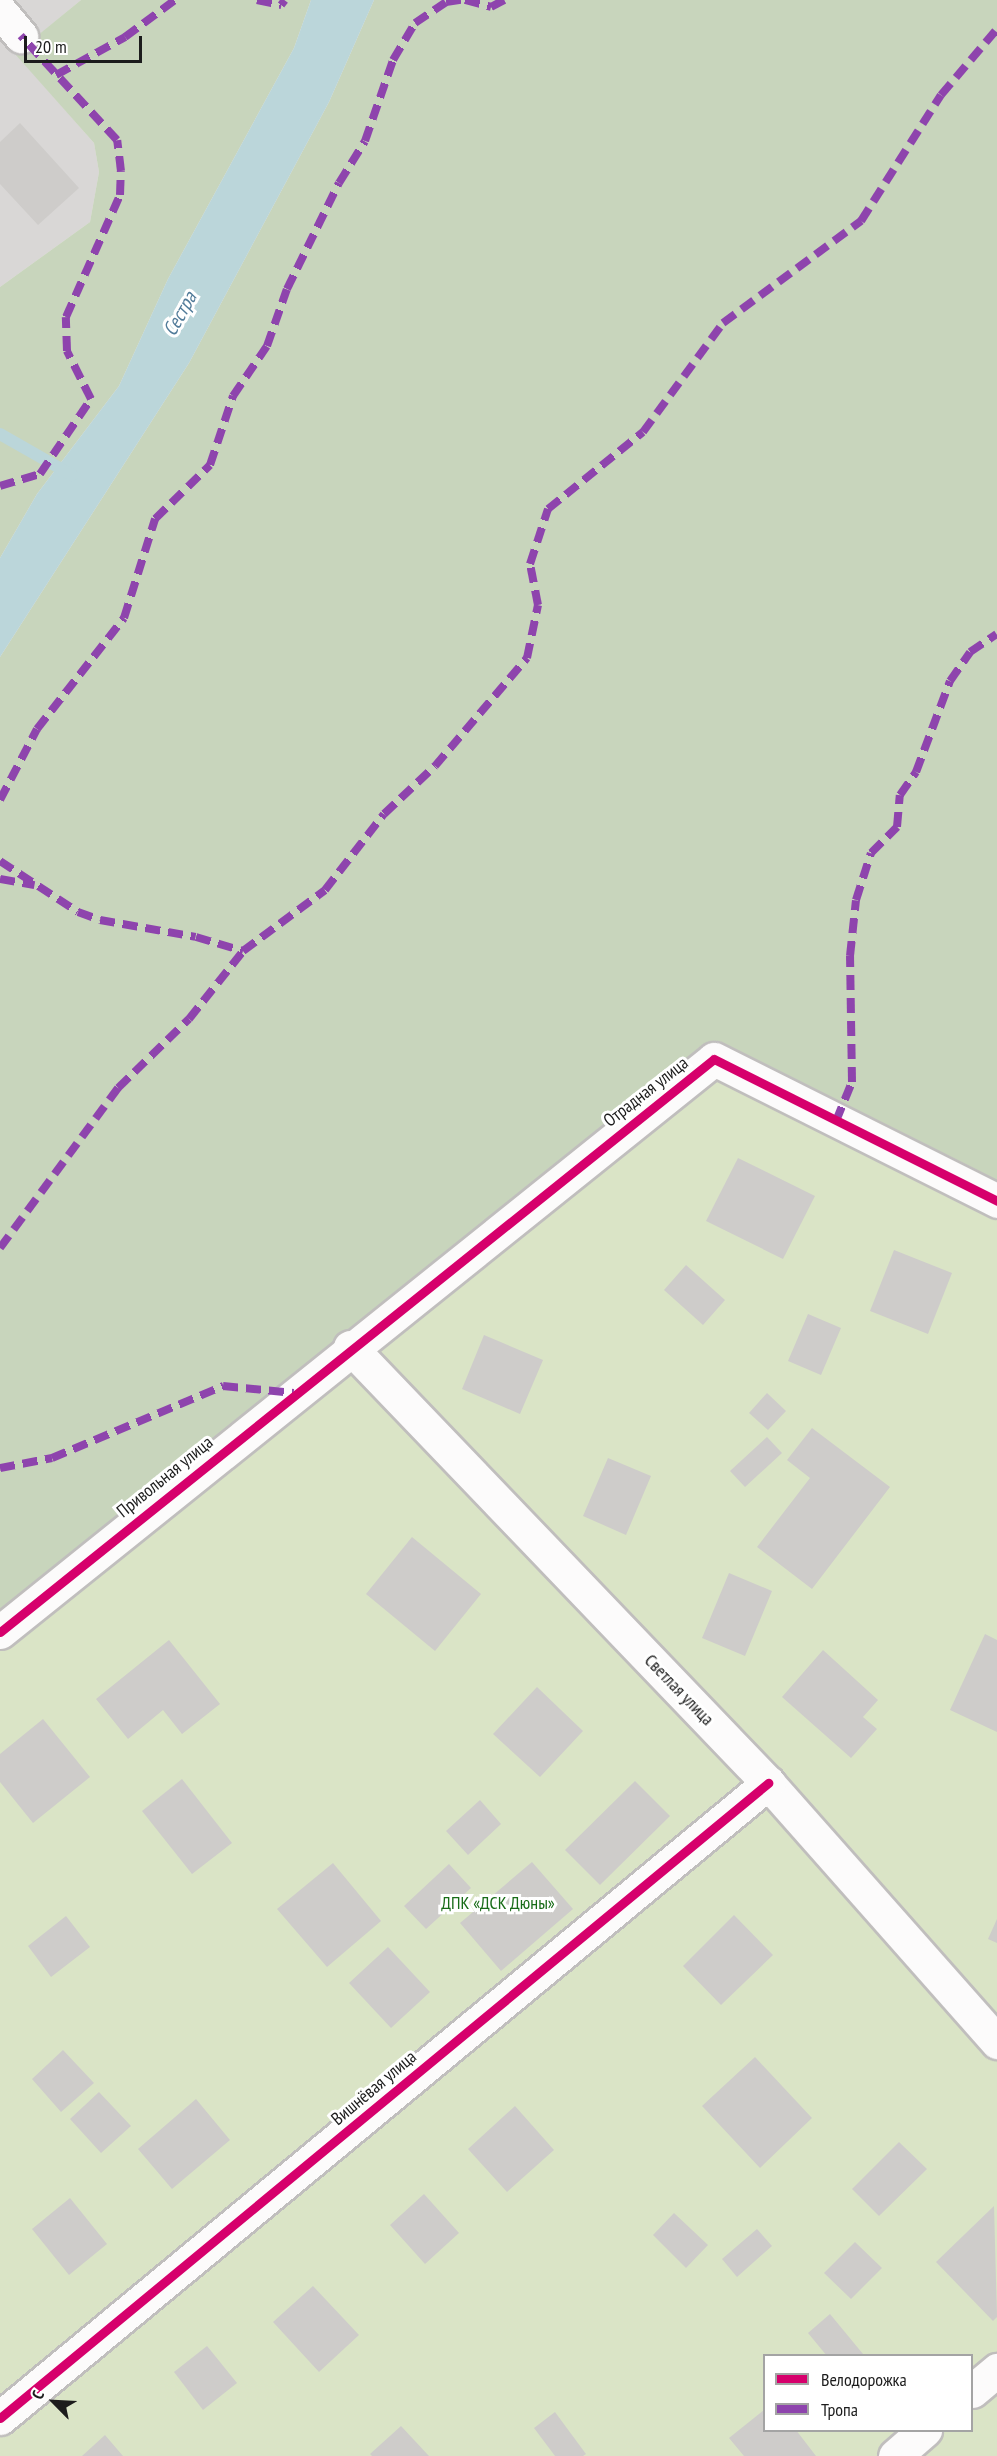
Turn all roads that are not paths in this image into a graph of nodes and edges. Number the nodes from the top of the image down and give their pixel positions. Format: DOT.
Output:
graph roads {
  1 [pos="0,11"];
  2 [pos="21,36"];
  3 [pos="997,1201"];
  4 [pos="350,1347"];
  5 [pos="0,1632"];
  6 [pos="768,1783"];
  7 [pos="997,2042"];
  8 [pos="997,2370"];
  9 [pos="973,2390"];
  10 [pos="0,2418"];
  11 [pos="923,2432"];
  12 [pos="895,2456"];
  1 -- 2 [label="street"];
  3 -- 4 [label="street, Отрадная улица"];
  4 -- 5 [label="street, Привольная улица"];
  4 -- 6 [label="street, Светлая улица"];
  6 -- 7 [label="street, Светлая улица"];
  6 -- 10 [label="street, Вишнёвая улица"];
  8 -- 9 [label="street"];
  11 -- 12 [label="street"];
}
